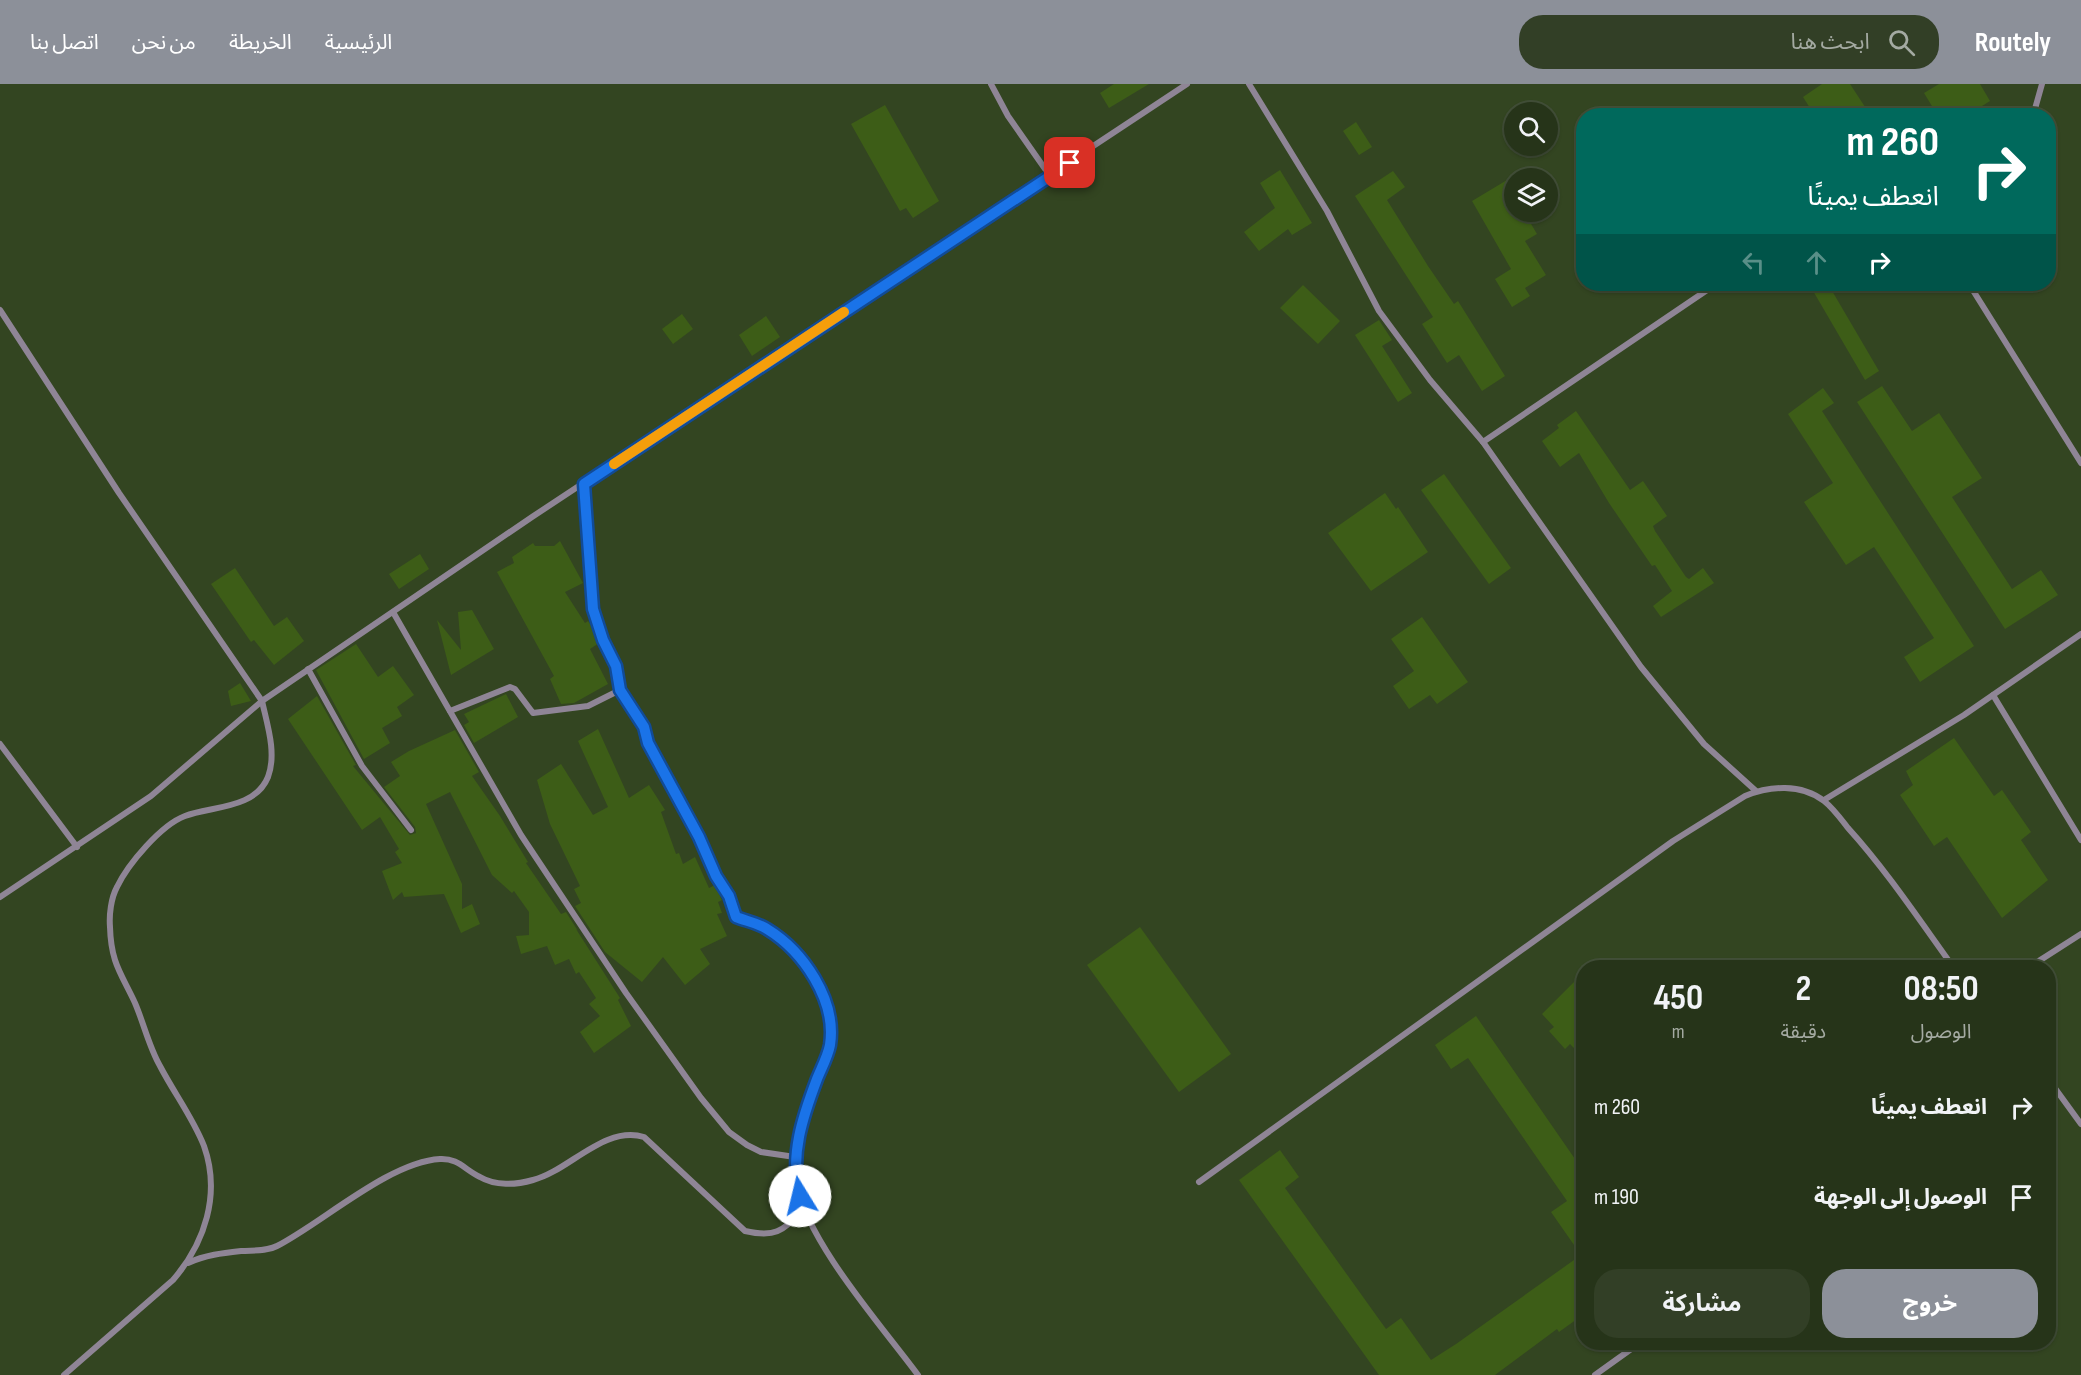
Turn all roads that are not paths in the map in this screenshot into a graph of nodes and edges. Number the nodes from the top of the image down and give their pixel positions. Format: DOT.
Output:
graph roads {
  1 [pos="991,84"];
  2 [pos="1187,84"];
  3 [pos="1249,84"];
  4 [pos="2042,84"];
  5 [pos="2035,108"];
  6 [pos="1050,176"];
  7 [pos="1706,291"];
  8 [pos="1973,291"];
  9 [pos="0,310"];
  10 [pos="1483,442"];
  11 [pos="2081,463"];
  12 [pos="584,484"];
  13 [pos="393,612"];
  14 [pos="2081,634"];
  15 [pos="308,669"];
  16 [pos="620,690"];
  17 [pos="1993,695"];
  18 [pos="262,700"];
  19 [pos="450,711"];
  20 [pos="0,744"];
  21 [pos="1756,791"];
  22 [pos="1824,800"];
  23 [pos="411,830"];
  24 [pos="2081,840"];
  25 [pos="76,847"];
  26 [pos="0,897"];
  27 [pos="2081,934"];
  28 [pos="1948,960"];
  29 [pos="2040,960"];
  30 [pos="2056,1090"];
  31 [pos="2081,1124"];
  32 [pos="795,1157"];
  33 [pos="1199,1182"];
  34 [pos="803,1210"];
  35 [pos="188,1263"];
  36 [pos="1630,1350"];
  37 [pos="64,1375"];
  38 [pos="918,1375"];
  39 [pos="1595,1375"];
  1 -- 6 [label="street"];
  2 -- 6 [label="street"];
  3 -- 10 [label="street"];
  4 -- 5 [label="street"];
  6 -- 12 [label="street"];
  7 -- 10 [label="street"];
  8 -- 11 [label="street"];
  9 -- 18 [label="street"];
  10 -- 21 [label="street"];
  12 -- 13 [label="street"];
  12 -- 16 [label="street"];
  13 -- 15 [label="street"];
  13 -- 19 [label="street"];
  14 -- 17 [label="street"];
  15 -- 18 [label="street"];
  15 -- 23 [label="street"];
  16 -- 19 [label="street"];
  16 -- 32 [label="street"];
  17 -- 22 [label="street"];
  17 -- 24 [label="street"];
  18 -- 25 [label="street"];
  18 -- 35 [label="street"];
  19 -- 32 [label="street"];
  20 -- 25 [label="street"];
  21 -- 22 [label="street"];
  21 -- 33 [label="street"];
  22 -- 28 [label="street"];
  25 -- 26 [label="street"];
  27 -- 29 [label="street"];
  30 -- 31 [label="street"];
  32 -- 34 [label="street"];
  34 -- 35 [label="street"];
  34 -- 38 [label="street"];
  35 -- 37 [label="street"];
  36 -- 39 [label="street"];
}
